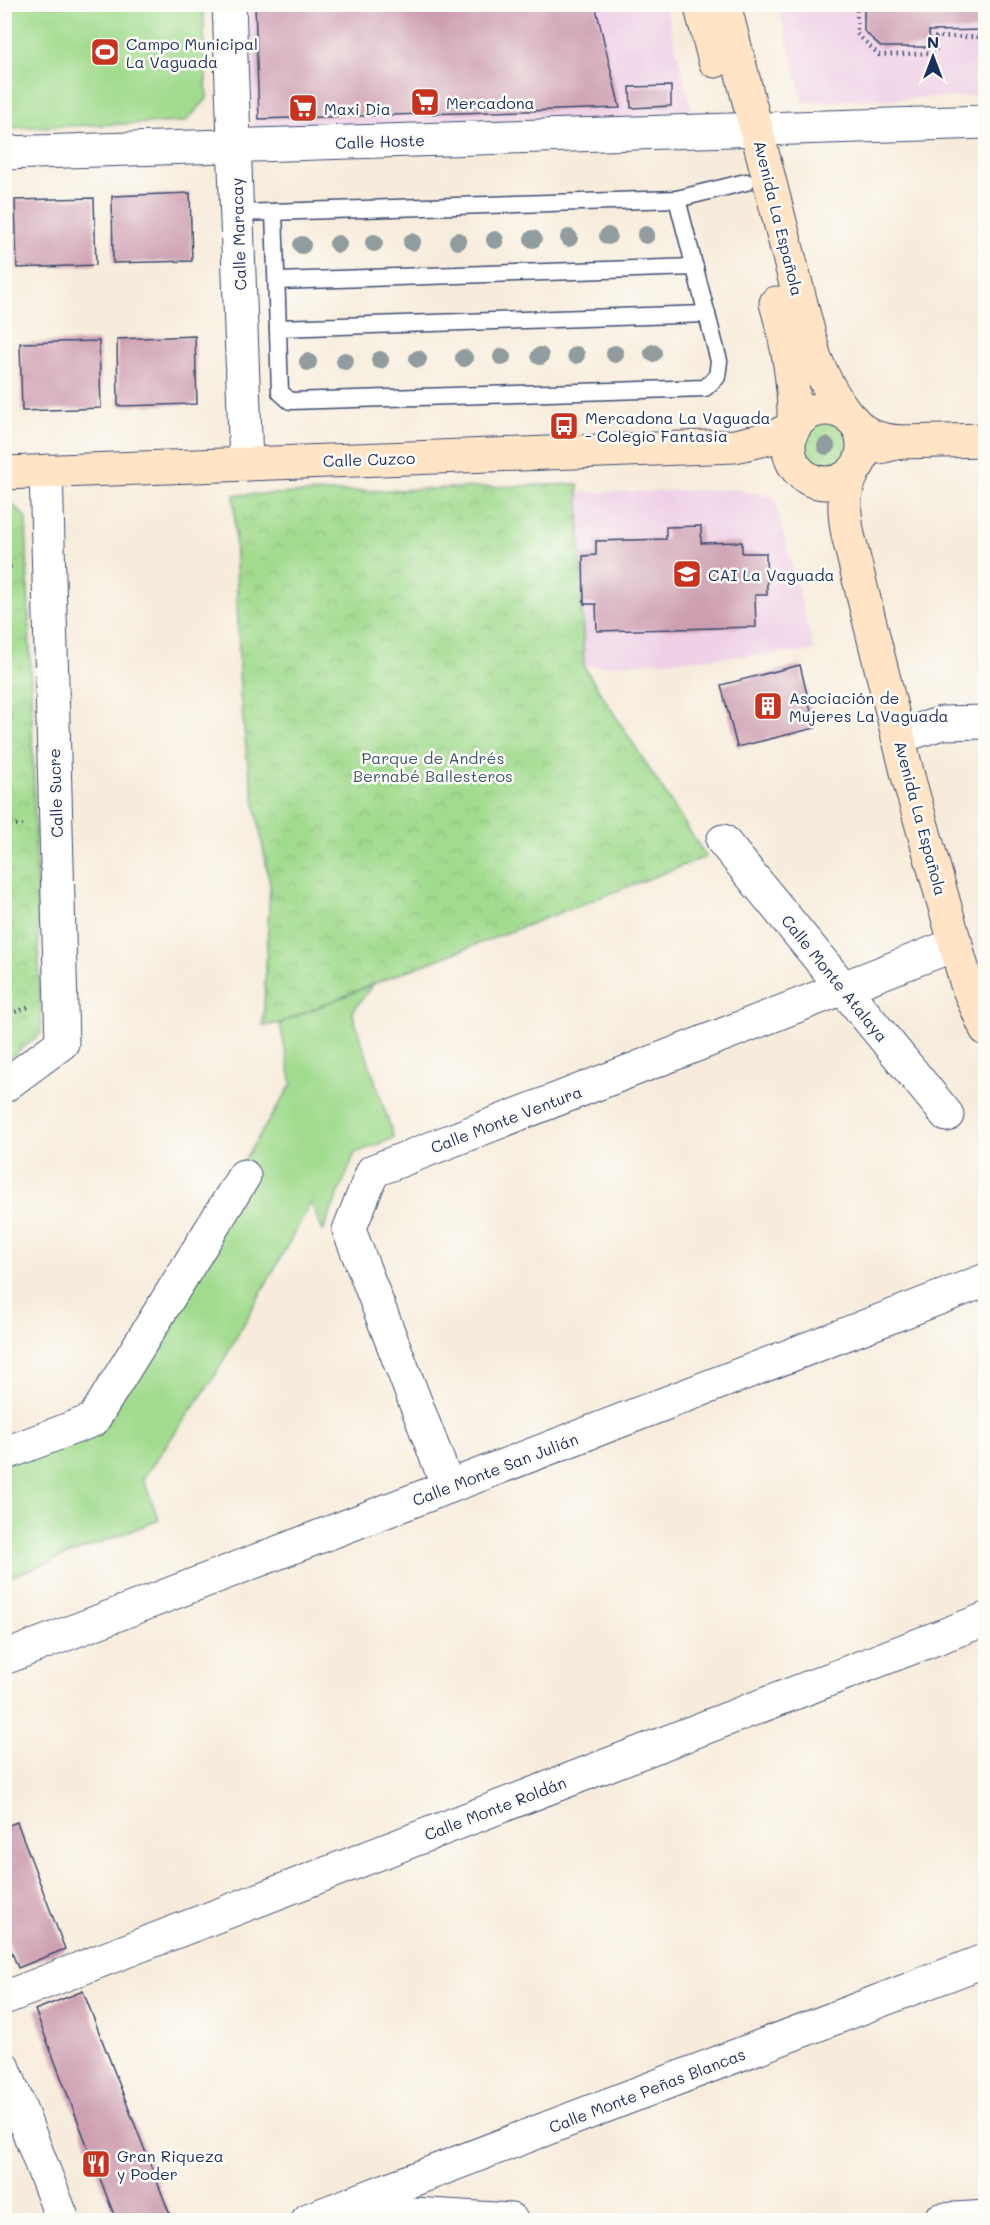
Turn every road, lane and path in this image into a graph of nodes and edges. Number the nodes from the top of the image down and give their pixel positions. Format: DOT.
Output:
graph roads {
  1 [pos="230,4"];
  2 [pos="700,4"];
  3 [pos="724,4"];
  4 [pos="857,4"];
  5 [pos="986,37"];
  6 [pos="986,122"];
  7 [pos="744,129"];
  8 [pos="235,146"];
  9 [pos="4,153"];
  10 [pos="746,182"];
  11 [pos="677,199"];
  12 [pos="274,212"];
  13 [pos="237,213"];
  14 [pos="694,267"];
  15 [pos="277,280"];
  16 [pos="706,314"];
  17 [pos="278,328"];
  18 [pos="854,422"];
  19 [pos="794,427"];
  20 [pos="986,440"];
  21 [pos="900,442"];
  22 [pos="735,446"];
  23 [pos="246,464"];
  24 [pos="856,468"];
  25 [pos="46,471"];
  26 [pos="4,472"];
  27 [pos="806,478"];
  28 [pos="848,535"];
  29 [pos="986,722"];
  30 [pos="898,737"];
  31 [pos="723,842"];
  32 [pos="956,944"];
  33 [pos="843,988"];
  34 [pos="32,1006"];
  35 [pos="4,1016"];
  36 [pos="986,1029"];
  37 [pos="4,1086"];
  38 [pos="947,1115"];
  39 [pos="244,1176"];
  40 [pos="986,1280"];
  41 [pos="4,1454"];
  42 [pos="448,1487"];
  43 [pos="986,1619"];
  44 [pos="4,1658"];
  45 [pos="986,1960"];
  46 [pos="4,1998"];
  47 [pos="4,2068"];
  48 [pos="323,2215"];
  49 [pos="986,2217"];
  50 [pos="63,2220"];
  51 [pos="511,2220"];
  52 [pos="940,2220"];
  1 -- 8 [label="street, Calle Maracay"];
  2 -- 7 [label="street, Avenida La Española"];
  3 -- 7 [label="street, Avenida La Española"];
  4 -- 5 [label="path"];
  6 -- 7 [label="street, Calle Hoste"];
  7 -- 8 [label="street, Calle Hoste"];
  7 -- 10 [label="street, Avenida La Española"];
  7 -- 18 [label="street, Avenida La Española"];
  8 -- 9 [label="street, Calle Hoste"];
  8 -- 13 [label="street, Calle Maracay"];
  10 -- 11 [label="lane"];
  10 -- 19 [label="street, Avenida La Española"];
  11 -- 12 [label="lane"];
  11 -- 14 [label="lane"];
  12 -- 13 [label="lane"];
  12 -- 15 [label="lane"];
  13 -- 23 [label="street, Calle Maracay"];
  14 -- 15 [label="lane"];
  14 -- 16 [label="lane"];
  15 -- 17 [label="lane"];
  16 -- 17 [label="lane"];
  16 -- 17 [label="lane"];
  18 -- 19 [label="street"];
  18 -- 21 [label="street"];
  18 -- 24 [label="street"];
  19 -- 22 [label="street, Calle Cuzco"];
  19 -- 27 [label="street"];
  20 -- 21 [label="street"];
  21 -- 24 [label="street"];
  22 -- 23 [label="street, Calle Cuzco"];
  22 -- 27 [label="street, Calle Cuzco"];
  23 -- 25 [label="street, Calle Cuzco"];
  24 -- 27 [label="street"];
  24 -- 28 [label="street, Avenida La Española"];
  25 -- 26 [label="street, Calle Cuzco"];
  25 -- 37 [label="street, Calle Sucre"];
  27 -- 28 [label="street, Avenida La Española"];
  28 -- 30 [label="street, Avenida La Española"];
  29 -- 30 [label="street"];
  30 -- 32 [label="street, Avenida La Española"];
  31 -- 33 [label="street, Calle Monte Atalaya"];
  32 -- 33 [label="street, Calle Monte Ventura"];
  32 -- 36 [label="street, Avenida La Española"];
  33 -- 38 [label="street, Calle Monte Atalaya"];
  33 -- 42 [label="street, Calle Monte Ventura"];
  34 -- 35 [label="path"];
  39 -- 41 [label="street"];
  40 -- 42 [label="street, Calle Monte San Julián"];
  42 -- 44 [label="street, Calle Monte San Julián"];
  43 -- 46 [label="street, Calle Monte Roldán"];
  45 -- 48 [label="street, Calle Monte Peñas Blancas"];
  47 -- 50 [label="street"];
  48 -- 51 [label="street"];
  49 -- 52 [label="street"];
}
